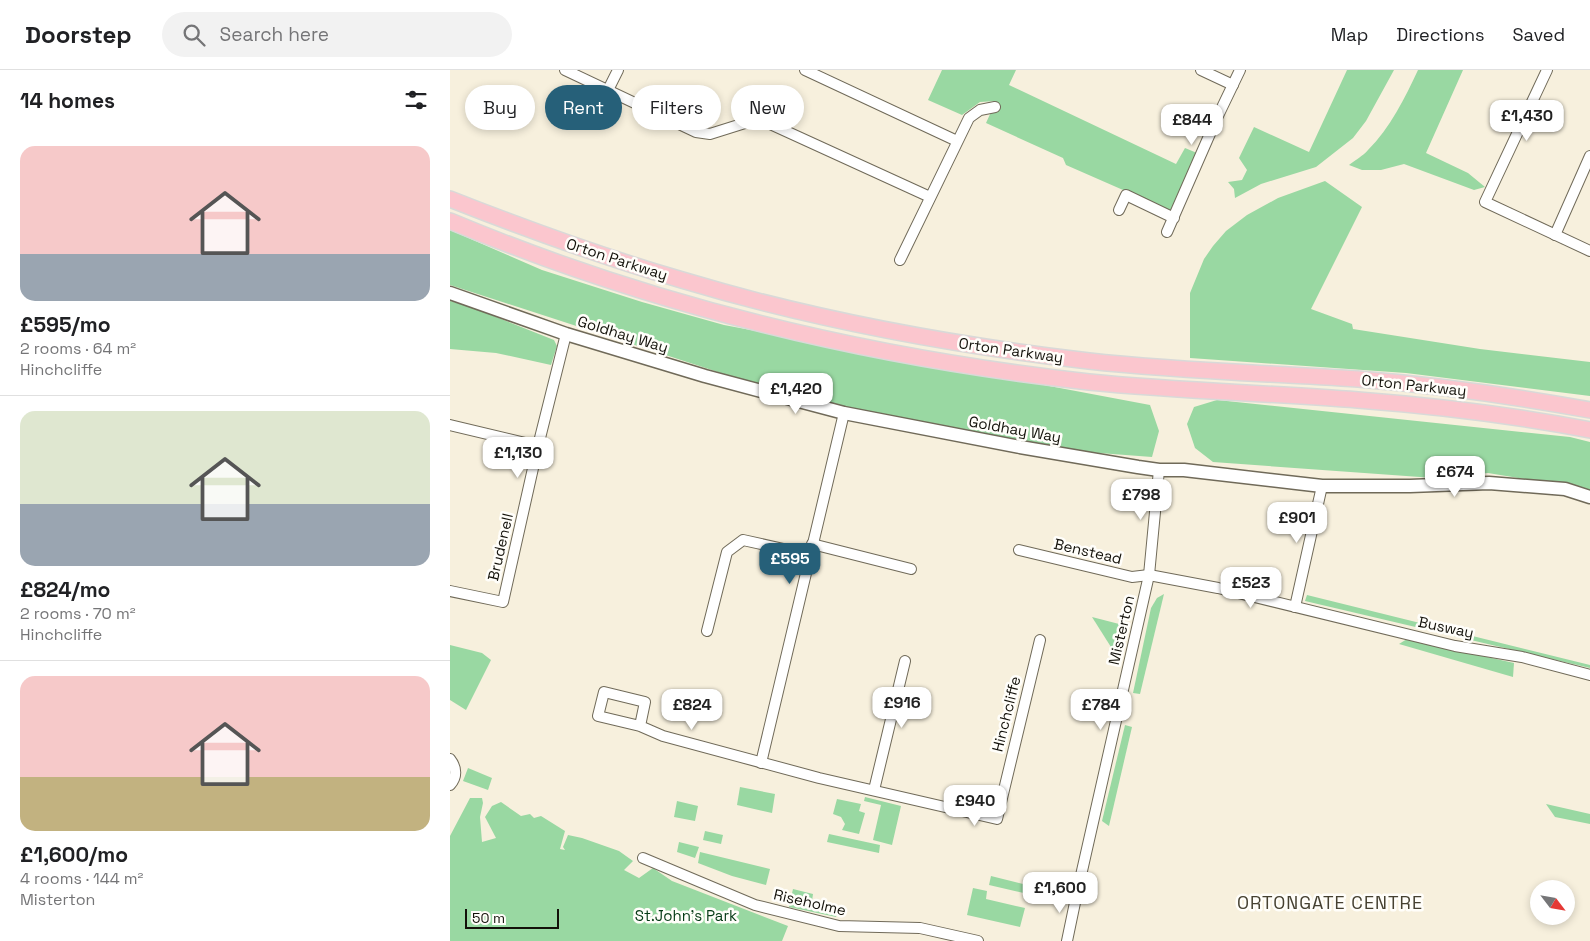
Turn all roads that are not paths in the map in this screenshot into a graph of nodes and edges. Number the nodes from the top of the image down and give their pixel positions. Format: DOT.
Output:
graph roads {
  1 [pos="565,70"];
  2 [pos="618,70"];
  3 [pos="805,70"];
  4 [pos="1200,70"];
  5 [pos="1240,70"];
  6 [pos="1547,70"];
  7 [pos="597,85"];
  8 [pos="610,85"];
  9 [pos="1233,85"];
  10 [pos="622,97"];
  11 [pos="995,107"];
  12 [pos="957,141"];
  13 [pos="1590,156"];
  14 [pos="930,197"];
  15 [pos="450,199"];
  16 [pos="1119,210"];
  17 [pos="1174,218"];
  18 [pos="450,221"];
  19 [pos="1168,232"];
  20 [pos="1556,235"];
  21 [pos="1590,250"];
  22 [pos="900,260"];
  23 [pos="450,294"];
  24 [pos="566,334"];
  25 [pos="1590,410"];
  26 [pos="844,413"];
  27 [pos="450,425"];
  28 [pos="1590,430"];
  29 [pos="538,446"];
  30 [pos="1158,470"];
  31 [pos="1322,486"];
  32 [pos="1590,496"];
  33 [pos="812,544"];
  34 [pos="1020,550"];
  35 [pos="810,555"];
  36 [pos="911,568"];
  37 [pos="1150,575"];
  38 [pos="450,591"];
  39 [pos="1295,608"];
  40 [pos="707,631"];
  41 [pos="1040,640"];
  42 [pos="905,661"];
  43 [pos="1590,675"];
  44 [pos="640,726"];
  45 [pos="450,759"];
  46 [pos="761,763"];
  47 [pos="450,785"];
  48 [pos="874,790"];
  49 [pos="643,858"];
  50 [pos="978,941"];
  51 [pos="1067,941"];
  1 -- 7 [label="street"];
  2 -- 8 [label="street"];
  3 -- 12 [label="street"];
  4 -- 9 [label="street"];
  5 -- 9 [label="street"];
  6 -- 20 [label="street"];
  9 -- 17 [label="street"];
  10 -- 14 [label="street"];
  11 -- 12 [label="street"];
  12 -- 14 [label="street"];
  13 -- 20 [label="street"];
  14 -- 22 [label="street"];
  15 -- 25 [label="main road, Orton Parkway"];
  16 -- 17 [label="street"];
  17 -- 19 [label="street"];
  18 -- 28 [label="main road, Orton Parkway"];
  20 -- 21 [label="street"];
  23 -- 24 [label="street, Goldhay Way"];
  24 -- 26 [label="street, Goldhay Way"];
  24 -- 29 [label="street, Brudenell"];
  26 -- 30 [label="street, Goldhay Way"];
  26 -- 33 [label="street"];
  27 -- 29 [label="street"];
  29 -- 38 [label="street, Brudenell"];
  30 -- 31 [label="street, Goldhay Way"];
  30 -- 37 [label="street, Misterton"];
  31 -- 32 [label="street, Goldhay Way"];
  31 -- 39 [label="street"];
  33 -- 35 [label="street"];
  33 -- 36 [label="street"];
  34 -- 37 [label="street, Benstead"];
  35 -- 40 [label="street"];
  35 -- 46 [label="street"];
  37 -- 39 [label="street, Benstead"];
  37 -- 51 [label="street, Misterton"];
  39 -- 43 [label="street, Busway"];
  41 -- 48 [label="street, Hinchcliffe"];
  42 -- 48 [label="street"];
  44 -- 44 [label="street, Hinchcliffe"];
  44 -- 46 [label="street, Hinchcliffe"];
  45 -- 47 [label="street"];
  46 -- 48 [label="street, Hinchcliffe"];
  49 -- 50 [label="street, Riseholme"];
}
